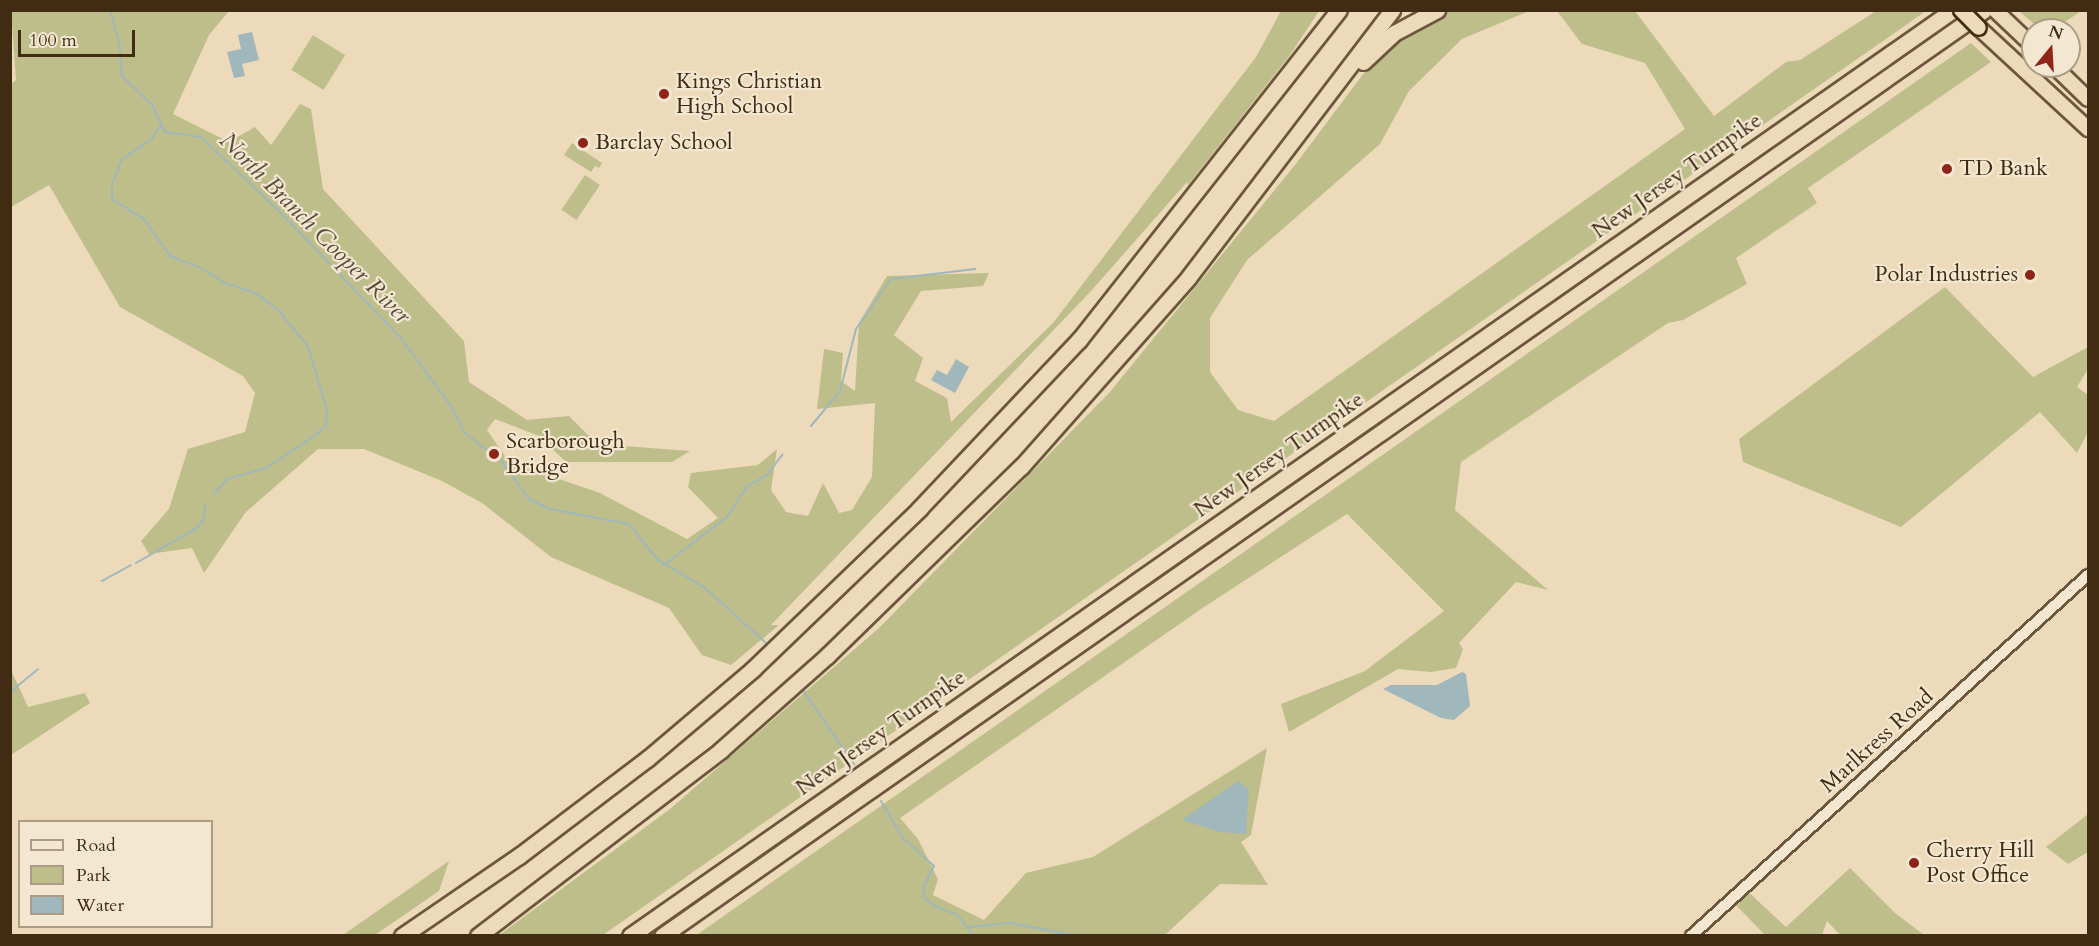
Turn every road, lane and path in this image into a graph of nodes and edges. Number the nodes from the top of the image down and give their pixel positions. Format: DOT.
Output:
graph roads {
  1 [pos="1332,10"];
  2 [pos="1339,10"];
  3 [pos="1392,10"];
  4 [pos="1437,10"];
  5 [pos="1953,10"];
  6 [pos="1960,10"];
  7 [pos="1984,10"];
  8 [pos="1998,13"];
  9 [pos="2021,35"];
  10 [pos="1293,71"];
  11 [pos="2066,78"];
  12 [pos="1329,95"];
  13 [pos="2088,99"];
  14 [pos="2088,129"];
  15 [pos="2088,575"];
  16 [pos="402,936"];
  17 [pos="478,936"];
  18 [pos="630,936"];
  19 [pos="662,936"];
  20 [pos="1691,936"];
  1 -- 10 [label="highway"];
  2 -- 10 [label="highway"];
  3 -- 12 [label="highway"];
  4 -- 12 [label="highway"];
  5 -- 18 [label="highway, New Jersey Turnpike"];
  6 -- 14 [label="highway, bridge"];
  7 -- 19 [label="highway, New Jersey Turnpike"];
  8 -- 9 [label="highway"];
  10 -- 16 [label="highway"];
  11 -- 13 [label="highway"];
  12 -- 17 [label="highway"];
  15 -- 20 [label="street, Marlkress Road"];
}
